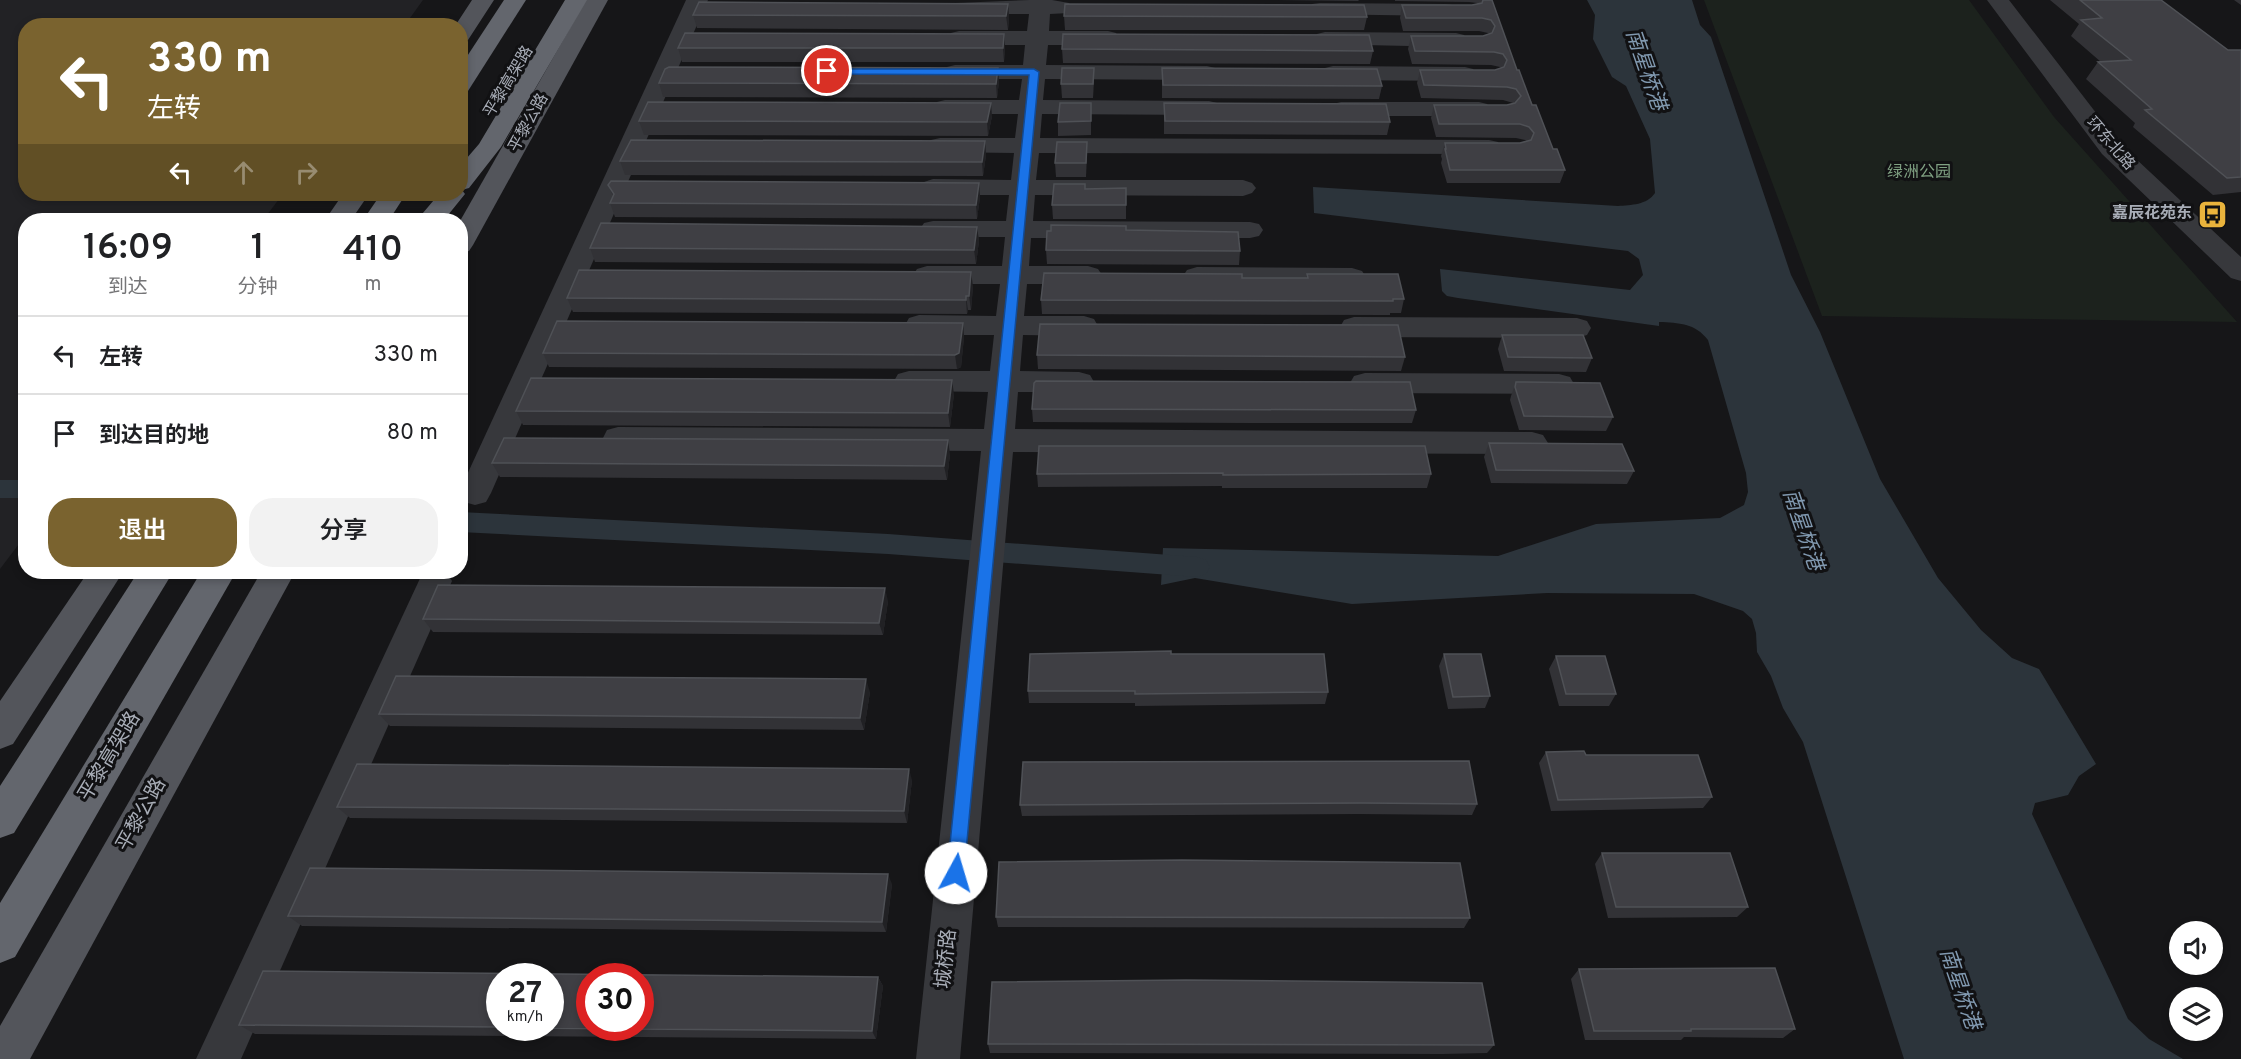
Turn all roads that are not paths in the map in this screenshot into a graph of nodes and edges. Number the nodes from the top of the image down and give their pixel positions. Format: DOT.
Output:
graph roads {
  1 [pos="483,0"];
  2 [pos="498,0"];
  3 [pos="514,0"];
  4 [pos="558,0"];
  5 [pos="576,0"];
  6 [pos="597,0"];
  7 [pos="1998,0"];
  8 [pos="1041,4"];
  9 [pos="703,5"];
  10 [pos="945,8"];
  11 [pos="1079,8"];
  12 [pos="1304,9"];
  13 [pos="1469,10"];
  14 [pos="468,22"];
  15 [pos="942,38"];
  16 [pos="1038,38"];
  17 [pos="1123,39"];
  18 [pos="1301,39"];
  19 [pos="1479,40"];
  20 [pos="468,45"];
  21 [pos="939,72"];
  22 [pos="1034,72"];
  23 [pos="468,73"];
  24 [pos="1228,73"];
  25 [pos="1312,73"];
  26 [pos="1491,74"];
  27 [pos="924,107"];
  28 [pos="1031,107"];
  29 [pos="1233,108"];
  30 [pos="1315,109"];
  31 [pos="1503,109"];
  32 [pos="920,145"];
  33 [pos="1027,145"];
  34 [pos="1516,147"];
  35 [pos="468,151"];
  36 [pos="468,173"];
  37 [pos="906,186"];
  38 [pos="1023,187"];
  39 [pos="1243,188"];
  40 [pos="446,201"];
  41 [pos="435,213"];
  42 [pos="913,229"];
  43 [pos="1019,229"];
  44 [pos="1250,230"];
  45 [pos="468,231"];
  46 [pos="2241,272"];
  47 [pos="907,275"];
  48 [pos="1014,275"];
  49 [pos="1111,276"];
  50 [pos="1170,276"];
  51 [pos="1380,277"];
  52 [pos="892,324"];
  53 [pos="1009,325"];
  54 [pos="1107,326"];
  55 [pos="1330,327"];
  56 [pos="1577,328"];
  57 [pos="526,379"];
  58 [pos="562,379"];
  59 [pos="878,381"];
  60 [pos="1004,381"];
  61 [pos="1102,382"];
  62 [pos="1337,383"];
  63 [pos="1584,384"];
  64 [pos="499,438"];
  65 [pos="535,438"];
  66 [pos="594,438"];
  67 [pos="998,441"];
  68 [pos="1557,443"];
  69 [pos="475,493"];
  70 [pos="101,579"];
  71 [pos="152,579"];
  72 [pos="215,579"];
  73 [pos="274,579"];
  74 [pos="435,581"];
  75 [pos="0,732"];
  76 [pos="0,820"];
  77 [pos="0,942"];
  78 [pos="6,1059"];
  79 [pos="218,1059"];
  80 [pos="938,1059"];
  1 -- 14 [label="main road"];
  2 -- 20 [label="highway"];
  3 -- 23 [label="highway, 平黎高架路"];
  4 -- 35 [label="highway, 平黎高架路"];
  5 -- 36 [label="highway"];
  6 -- 45 [label="main road, 平黎公路"];
  7 -- 46 [label="street, 环东北路"];
  8 -- 10 [label="street"];
  8 -- 11 [label="street"];
  8 -- 16 [label="street, 城桥路"];
  9 -- 57 [label="street"];
  12 -- 13 [label="street"];
  15 -- 16 [label="street"];
  16 -- 17 [label="street"];
  16 -- 22 [label="street, 城桥路"];
  18 -- 19 [label="street"];
  21 -- 22 [label="street"];
  22 -- 24 [label="street"];
  22 -- 28 [label="street, 城桥路"];
  25 -- 26 [label="street"];
  27 -- 28 [label="street"];
  28 -- 29 [label="street"];
  28 -- 33 [label="street, 城桥路"];
  30 -- 31 [label="street"];
  32 -- 33 [label="street"];
  33 -- 34 [label="street"];
  33 -- 38 [label="street, 城桥路"];
  37 -- 38 [label="street"];
  38 -- 39 [label="street"];
  38 -- 43 [label="street, 城桥路"];
  40 -- 41 [label="highway"];
  42 -- 43 [label="street"];
  43 -- 44 [label="street"];
  43 -- 48 [label="street, 城桥路"];
  47 -- 48 [label="street"];
  48 -- 49 [label="street"];
  48 -- 53 [label="street, 城桥路"];
  50 -- 51 [label="street"];
  52 -- 53 [label="street"];
  53 -- 54 [label="street"];
  53 -- 60 [label="street, 城桥路"];
  55 -- 56 [label="street"];
  57 -- 58 [label="street"];
  57 -- 64 [label="street"];
  59 -- 60 [label="street"];
  60 -- 61 [label="street"];
  60 -- 67 [label="street, 城桥路"];
  62 -- 63 [label="street"];
  64 -- 65 [label="street"];
  64 -- 69 [label="street"];
  66 -- 67 [label="street"];
  67 -- 68 [label="street"];
  67 -- 80 [label="street, 城桥路"];
  70 -- 75 [label="main road"];
  71 -- 76 [label="highway"];
  72 -- 77 [label="highway, 平黎高架路"];
  73 -- 78 [label="main road, 平黎公路"];
  74 -- 79 [label="street"];
}
